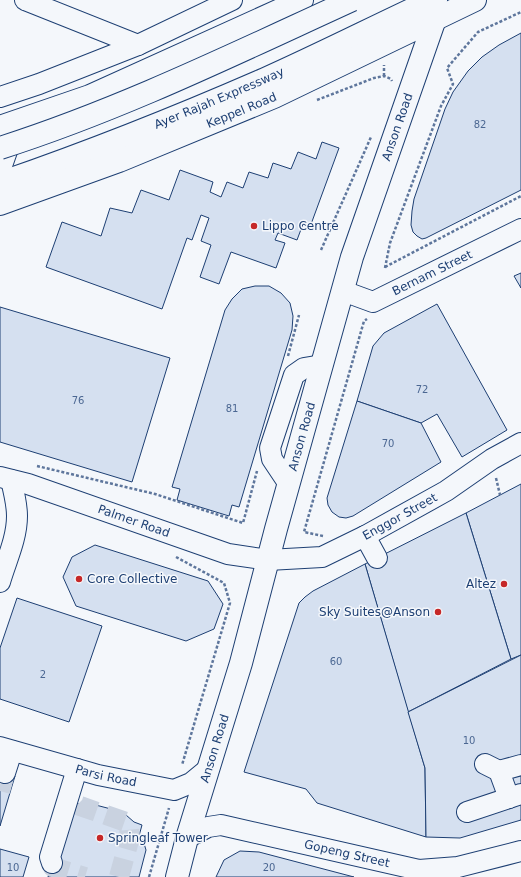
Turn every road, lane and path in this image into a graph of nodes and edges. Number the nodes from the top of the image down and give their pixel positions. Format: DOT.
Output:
graph roads {
  1 [pos="25,0"];
  2 [pos="232,0"];
  3 [pos="302,0"];
  4 [pos="352,0"];
  5 [pos="466,1"];
  6 [pos="434,6"];
  7 [pos="521,12"];
  8 [pos="138,45"];
  9 [pos="394,84"];
  10 [pos="0,97"];
  11 [pos="316,101"];
  12 [pos="8,124"];
  13 [pos="371,137"];
  14 [pos="0,148"];
  15 [pos="0,168"];
  16 [pos="0,182"];
  17 [pos="521,196"];
  18 [pos="0,204"];
  19 [pos="521,229"];
  20 [pos="321,250"];
  21 [pos="343,291"];
  22 [pos="371,318"];
  23 [pos="521,443"];
  24 [pos="31,464"];
  25 [pos="5,479"];
  26 [pos="243,523"];
  27 [pos="304,532"];
  28 [pos="365,536"];
  29 [pos="173,556"];
  30 [pos="377,558"];
  31 [pos="268,560"];
  32 [pos="0,582"];
  33 [pos="6,749"];
  34 [pos="521,765"];
  35 [pos="182,766"];
  36 [pos="77,769"];
  37 [pos="208,769"];
  38 [pos="5,773"];
  39 [pos="98,775"];
  40 [pos="200,795"];
  41 [pos="515,796"];
  42 [pos="78,804"];
  43 [pos="169,808"];
  44 [pos="467,812"];
  45 [pos="221,825"];
  46 [pos="187,838"];
  47 [pos="521,851"];
  48 [pos="52,863"];
  49 [pos="149,877"];
  50 [pos="177,877"];
  1 -- 8 [label="street"];
  2 -- 8 [label="street"];
  3 -- 12 [label="highway"];
  4 -- 14 [label="highway, bridge"];
  5 -- 6 [label="highway, Keppel Road"];
  6 -- 16 [label="highway, Ayer Rajah Expressway"];
  6 -- 18 [label="highway, Keppel Road"];
  6 -- 21 [label="highway, Anson Road"];
  7 -- 17 [label="path"];
  8 -- 10 [label="street"];
  9 -- 11 [label="path"];
  12 -- 15 [label="highway"];
  13 -- 20 [label="path"];
  19 -- 21 [label="street, Bernam Street"];
  21 -- 31 [label="highway, Anson Road"];
  22 -- 27 [label="path"];
  23 -- 28 [label="street, Enggor Street"];
  24 -- 26 [label="path"];
  25 -- 31 [label="street, Palmer Road"];
  25 -- 32 [label="street"];
  28 -- 30 [label="street"];
  28 -- 31 [label="street, Enggor Street"];
  29 -- 35 [label="path"];
  31 -- 37 [label="highway, Anson Road"];
  33 -- 36 [label="street, Parsi Road"];
  33 -- 38 [label="street"];
  34 -- 41 [label="street"];
  36 -- 39 [label="street, Parsi Road"];
  36 -- 48 [label="street"];
  37 -- 39 [label="street, Parsi Road"];
  37 -- 40 [label="highway, Anson Road"];
  39 -- 42 [label="street"];
  40 -- 45 [label="street, Gopeng Street"];
  40 -- 46 [label="highway, Anson Road"];
  41 -- 44 [label="street"];
  43 -- 49 [label="path"];
  45 -- 46 [label="street, Gopeng Street"];
  45 -- 47 [label="street, Gopeng Street"];
  46 -- 50 [label="highway, Anson Road"];
}
